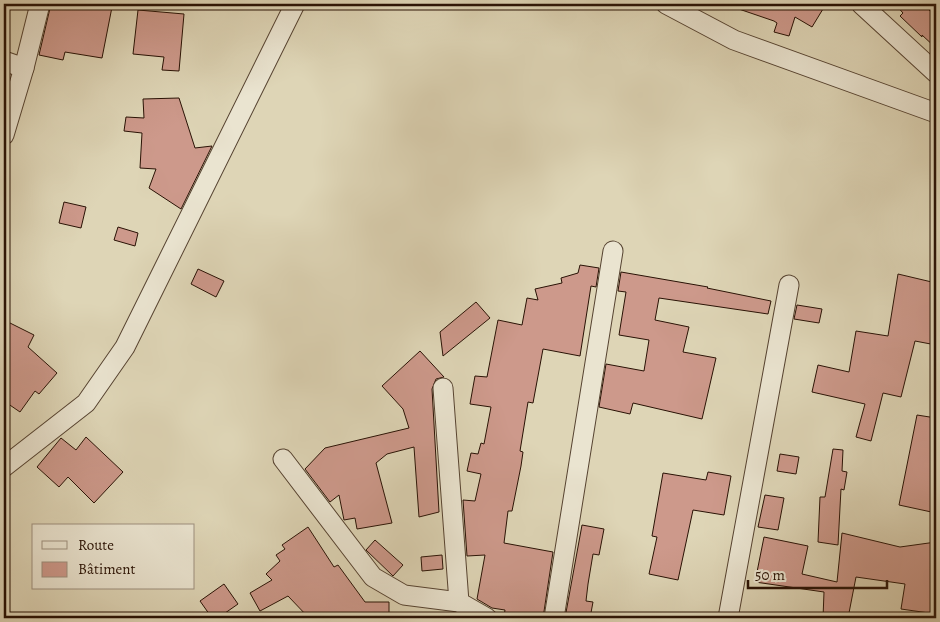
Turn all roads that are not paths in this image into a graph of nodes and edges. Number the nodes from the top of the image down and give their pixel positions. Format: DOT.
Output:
graph roads {
  1 [pos="40,4"];
  2 [pos="295,4"];
  3 [pos="666,4"];
  4 [pos="861,4"];
  5 [pos="4,61"];
  6 [pos="24,68"];
  7 [pos="936,73"];
  8 [pos="936,113"];
  9 [pos="4,135"];
  10 [pos="613,251"];
  11 [pos="789,284"];
  12 [pos="443,388"];
  13 [pos="284,459"];
  14 [pos="4,468"];
  15 [pos="458,602"];
  16 [pos="487,618"];
  17 [pos="554,618"];
  18 [pos="728,618"];
  1 -- 6 [label="street"];
  2 -- 14 [label="street"];
  3 -- 8 [label="street"];
  4 -- 7 [label="street"];
  5 -- 6 [label="street"];
  6 -- 9 [label="street"];
  10 -- 17 [label="street"];
  11 -- 18 [label="street"];
  12 -- 15 [label="street"];
  13 -- 15 [label="street"];
  15 -- 16 [label="street"];
}
